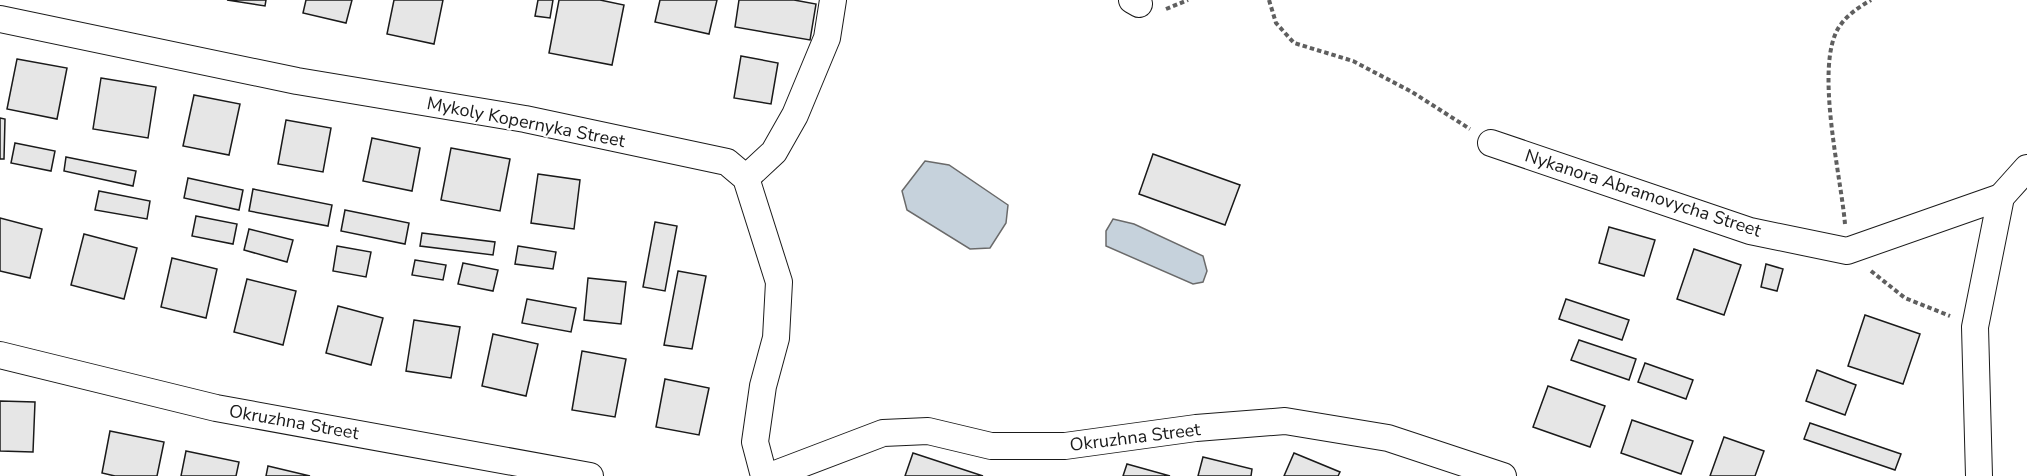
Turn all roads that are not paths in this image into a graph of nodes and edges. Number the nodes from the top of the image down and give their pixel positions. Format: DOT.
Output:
graph roads {
  1 [pos="833,0"];
  2 [pos="0,19"];
  3 [pos="1491,143"];
  4 [pos="2027,168"];
  5 [pos="746,178"];
  6 [pos="2001,197"];
  7 [pos="0,355"];
  8 [pos="590,476"];
  9 [pos="764,476"];
  10 [pos="770,476"];
  11 [pos="1503,476"];
  12 [pos="1978,476"];
  1 -- 5 [label="street"];
  2 -- 5 [label="street, Mykoly Kopernyka Street"];
  3 -- 6 [label="street, Nykanora Abramovycha Street"];
  4 -- 6 [label="street"];
  5 -- 9 [label="street"];
  6 -- 12 [label="street"];
  7 -- 8 [label="street, Okruzhna Street"];
  10 -- 11 [label="street, Okruzhna Street"];
}
